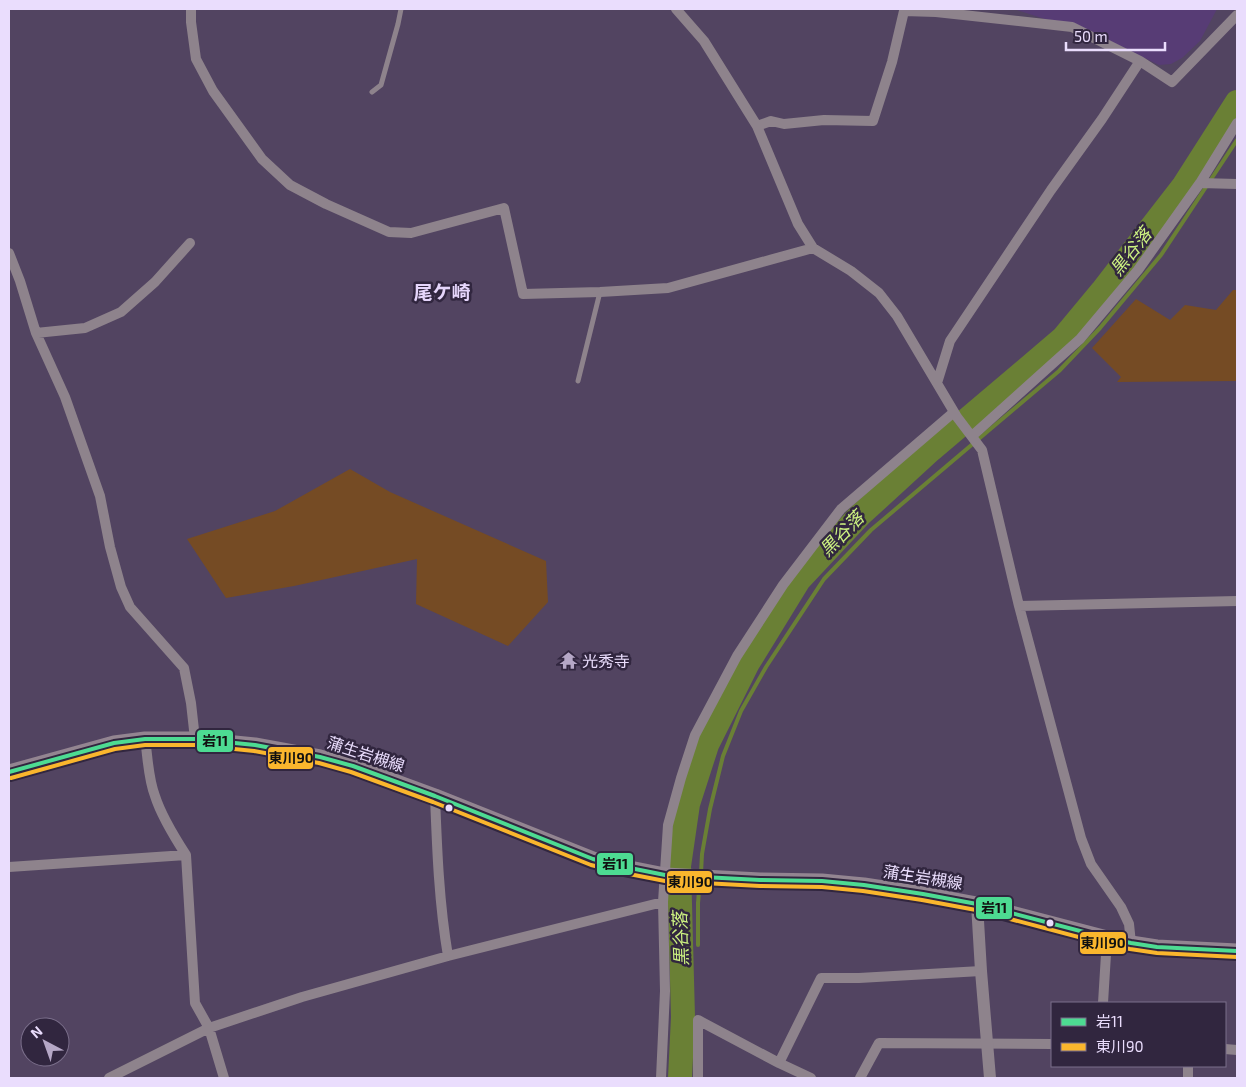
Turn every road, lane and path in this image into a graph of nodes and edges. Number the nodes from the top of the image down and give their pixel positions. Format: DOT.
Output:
graph roads {
  1 [pos="191,9"];
  2 [pos="401,9"];
  3 [pos="676,9"];
  4 [pos="936,10"];
  5 [pos="1237,16"];
  6 [pos="1140,61"];
  7 [pos="372,92"];
  8 [pos="1237,124"];
  9 [pos="757,126"];
  10 [pos="1200,183"];
  11 [pos="1237,184"];
  12 [pos="190,243"];
  13 [pos="813,248"];
  14 [pos="9,253"];
  15 [pos="600,292"];
  16 [pos="36,333"];
  17 [pos="578,380"];
  18 [pos="937,383"];
  19 [pos="955,414"];
  20 [pos="970,433"];
  21 [pos="1237,601"];
  22 [pos="1019,606"];
  23 [pos="145,739"];
  24 [pos="195,739"];
  25 [pos="9,772"];
  26 [pos="435,796"];
  27 [pos="186,854"];
  28 [pos="9,867"];
  29 [pos="669,875"];
  30 [pos="663,902"];
  31 [pos="976,904"];
  32 [pos="1107,938"];
  33 [pos="1131,943"];
  34 [pos="1237,951"];
  35 [pos="448,956"];
  36 [pos="981,971"];
  37 [pos="1103,1002"];
  38 [pos="209,1028"];
  39 [pos="987,1044"];
  40 [pos="1051,1044"];
  41 [pos="779,1063"];
  42 [pos="109,1078"];
  43 [pos="224,1078"];
  44 [pos="662,1078"];
  45 [pos="698,1078"];
  46 [pos="811,1078"];
  47 [pos="860,1078"];
  48 [pos="990,1078"];
  1 -- 15 [label="street"];
  2 -- 7 [label="lane"];
  3 -- 9 [label="street"];
  4 -- 6 [label="street"];
  4 -- 9 [label="street"];
  5 -- 6 [label="street"];
  6 -- 18 [label="street"];
  8 -- 10 [label="street"];
  9 -- 13 [label="street"];
  10 -- 11 [label="street"];
  10 -- 20 [label="street"];
  12 -- 16 [label="street"];
  13 -- 15 [label="street"];
  13 -- 18 [label="street"];
  14 -- 16 [label="street"];
  15 -- 17 [label="lane"];
  16 -- 24 [label="street"];
  18 -- 19 [label="street"];
  19 -- 20 [label="street"];
  19 -- 29 [label="street"];
  20 -- 22 [label="street"];
  21 -- 22 [label="street"];
  22 -- 33 [label="street"];
  23 -- 24 [label="main road, 蒲生岩槻線"];
  23 -- 25 [label="main road, 蒲生岩槻線"];
  23 -- 27 [label="street"];
  24 -- 26 [label="main road, 蒲生岩槻線"];
  26 -- 29 [label="main road, 蒲生岩槻線"];
  26 -- 35 [label="street"];
  27 -- 28 [label="street"];
  27 -- 38 [label="street"];
  29 -- 30 [label="street"];
  29 -- 31 [label="main road, 蒲生岩槻線"];
  30 -- 35 [label="street"];
  30 -- 44 [label="street"];
  31 -- 32 [label="main road, 蒲生岩槻線"];
  31 -- 36 [label="street"];
  32 -- 33 [label="main road, 蒲生岩槻線"];
  32 -- 37 [label="street"];
  33 -- 34 [label="main road, 蒲生岩槻線"];
  35 -- 38 [label="street"];
  36 -- 39 [label="street"];
  36 -- 41 [label="street"];
  38 -- 42 [label="street"];
  38 -- 43 [label="street"];
  39 -- 40 [label="street"];
  39 -- 47 [label="street"];
  39 -- 48 [label="street"];
  41 -- 45 [label="street"];
  41 -- 46 [label="street"];
}
